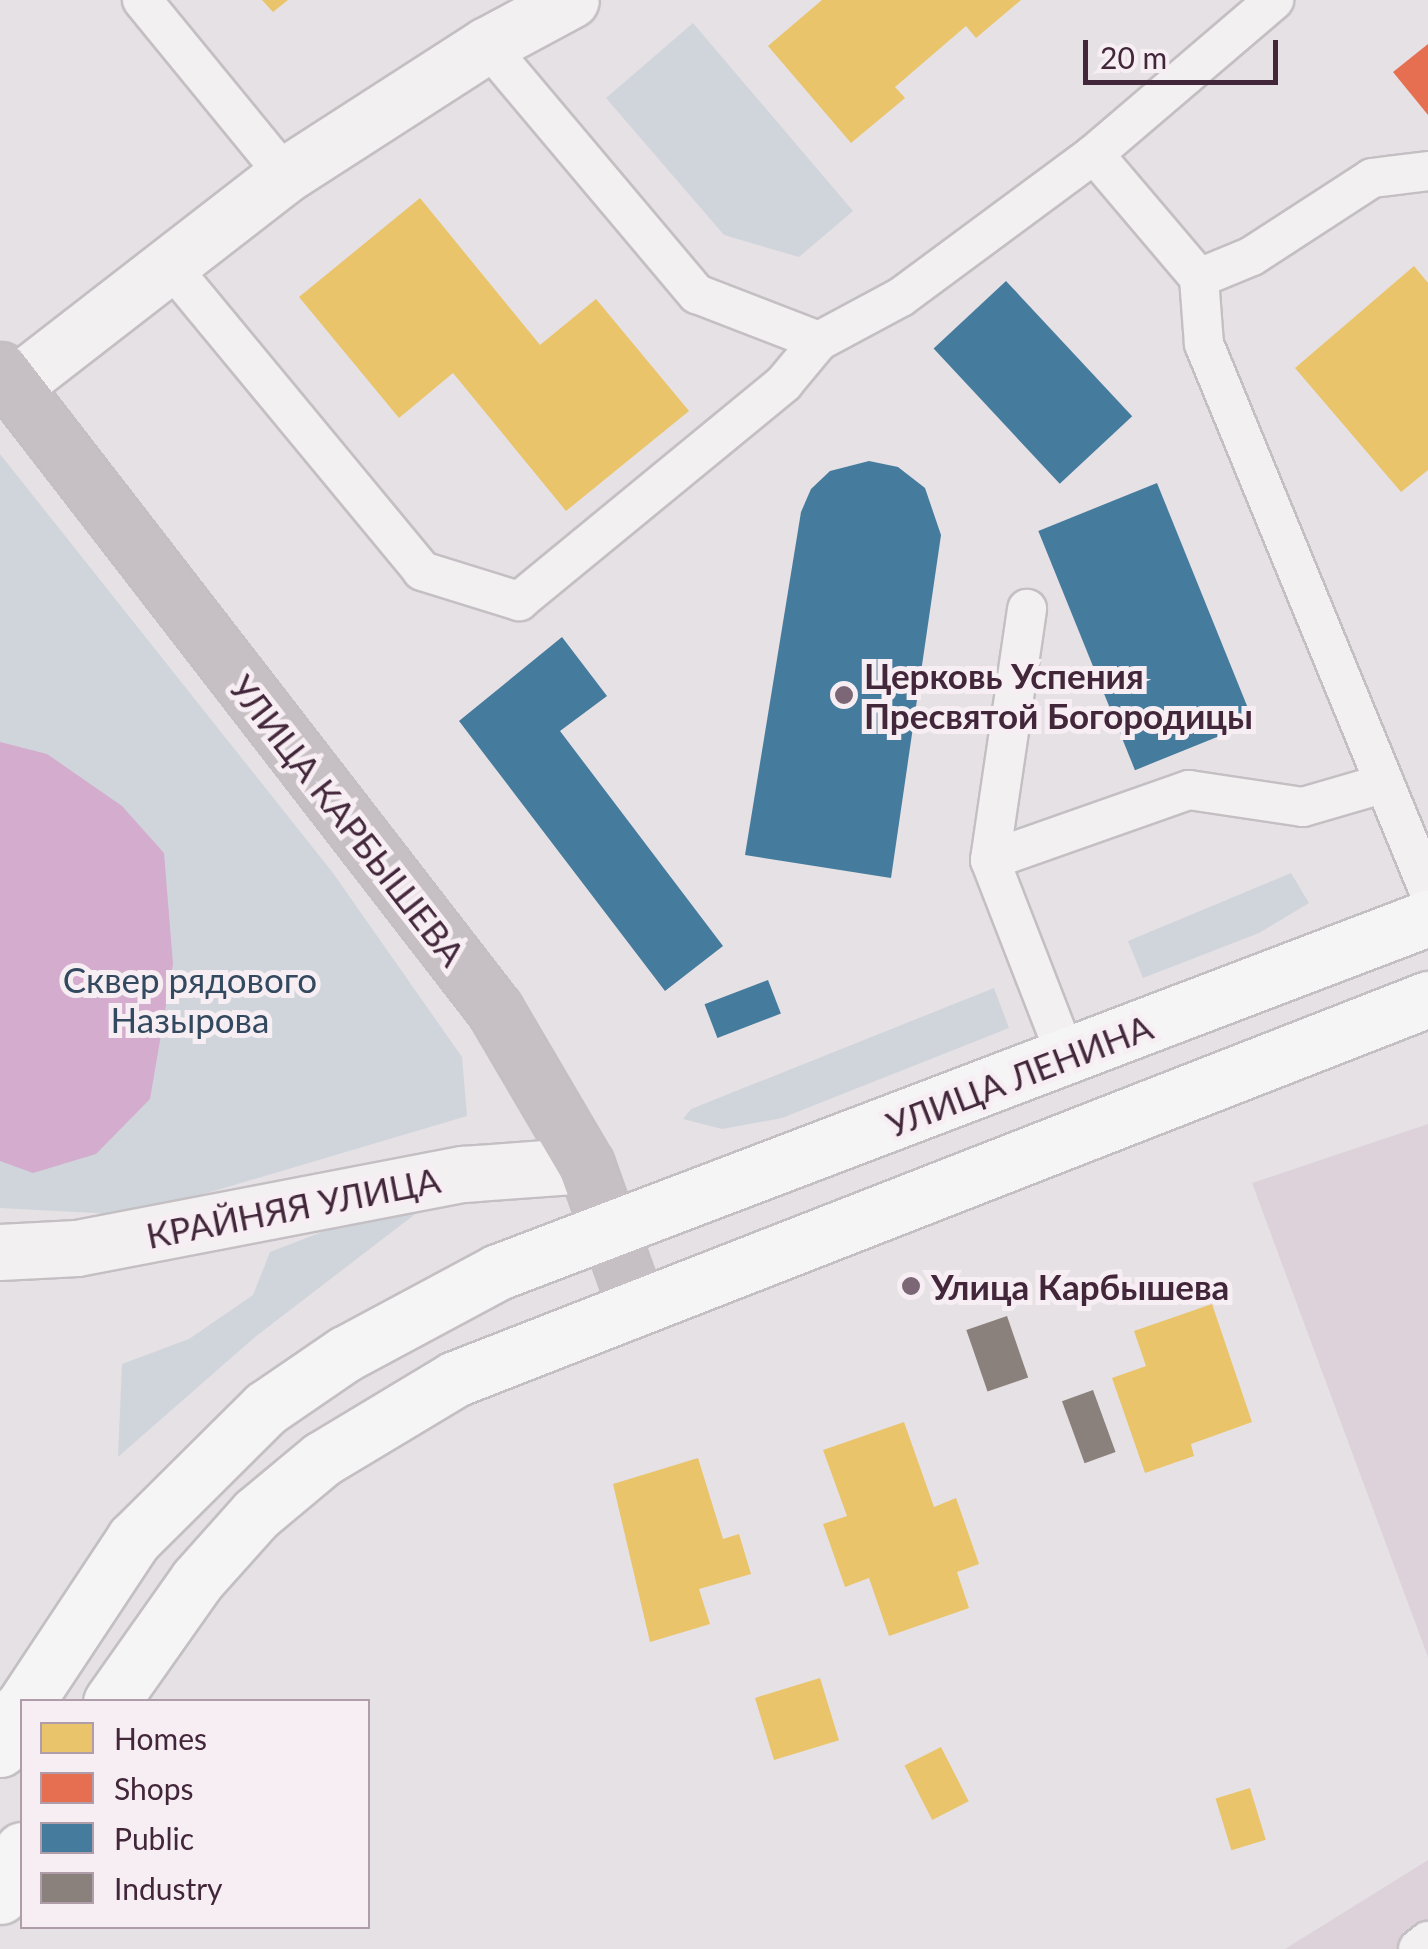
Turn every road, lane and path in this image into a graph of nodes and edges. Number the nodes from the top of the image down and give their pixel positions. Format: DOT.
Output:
graph roads {
  1 [pos="142,0"];
  2 [pos="571,0"];
  3 [pos="1274,0"];
  4 [pos="487,45"];
  5 [pos="1094,154"];
  6 [pos="1428,171"];
  7 [pos="285,175"];
  8 [pos="166,261"];
  9 [pos="1199,278"];
  10 [pos="819,341"];
  11 [pos="6,378"];
  12 [pos="1027,608"];
  13 [pos="1385,784"];
  14 [pos="990,860"];
  15 [pos="1428,889"];
  16 [pos="1428,918"];
  17 [pos="1428,1000"];
  18 [pos="1066,1056"];
  19 [pos="586,1165"];
  20 [pos="609,1231"];
  21 [pos="0,1252"];
  22 [pos="636,1306"];
  23 [pos="27,1699"];
  24 [pos="113,1699"];
  25 [pos="20,1712"];
  26 [pos="0,1749"];
  27 [pos="20,1854"];
  28 [pos="0,1896"];
  29 [pos="1428,1941"];
  30 [pos="1418,1949"];
  1 -- 7 [label="lane"];
  2 -- 4 [label="street"];
  3 -- 5 [label="lane"];
  4 -- 7 [label="street"];
  4 -- 10 [label="lane"];
  5 -- 9 [label="lane"];
  5 -- 10 [label="lane"];
  6 -- 9 [label="lane"];
  7 -- 8 [label="street"];
  8 -- 10 [label="lane"];
  8 -- 11 [label="street"];
  9 -- 13 [label="lane"];
  11 -- 19 [label="street, УЛИЦА КАРБЫШЕВА"];
  12 -- 14 [label="lane"];
  13 -- 14 [label="lane"];
  13 -- 15 [label="lane"];
  14 -- 18 [label="lane"];
  16 -- 18 [label="main road, УЛИЦА ЛЕНИНА"];
  17 -- 22 [label="main road"];
  18 -- 20 [label="main road, УЛИЦА ЛЕНИНА"];
  19 -- 20 [label="street, УЛИЦА КАРБЫШЕВА"];
  19 -- 21 [label="street, КРАЙНЯЯ УЛИЦА"];
  20 -- 22 [label="street, УЛИЦА КАРБЫШЕВА"];
  20 -- 23 [label="main road, УЛИЦА ЛЕНИНА"];
  22 -- 24 [label="main road"];
  25 -- 26 [label="main road, УЛИЦА ЛЕНИНА"];
  27 -- 28 [label="main road"];
  29 -- 30 [label="lane"];
}
